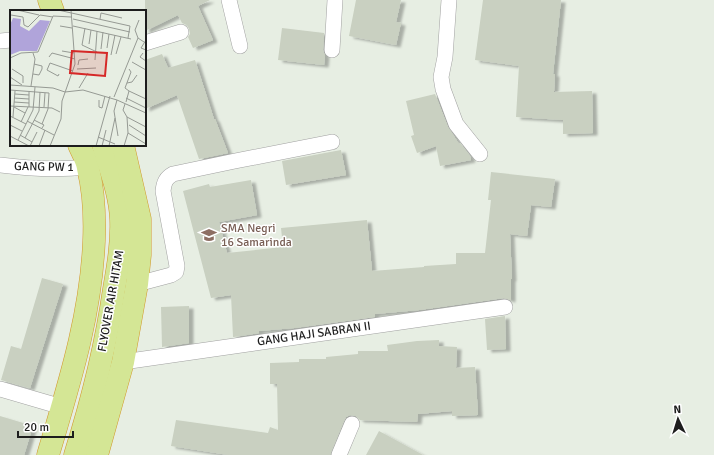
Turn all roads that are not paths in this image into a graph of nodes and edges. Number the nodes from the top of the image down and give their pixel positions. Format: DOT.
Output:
graph roads {
  1 [pos="49,0"];
  2 [pos="229,0"];
  3 [pos="335,0"];
  4 [pos="449,0"];
  5 [pos="53,10"];
  6 [pos="181,32"];
  7 [pos="10,40"];
  8 [pos="0,41"];
  9 [pos="146,43"];
  10 [pos="240,46"];
  11 [pos="332,50"];
  12 [pos="332,142"];
  13 [pos="79,146"];
  14 [pos="103,146"];
  15 [pos="123,146"];
  16 [pos="480,154"];
  17 [pos="0,165"];
  18 [pos="88,167"];
  19 [pos="137,284"];
  20 [pos="505,307"];
  21 [pos="123,362"];
  22 [pos="0,389"];
  23 [pos="62,407"];
  24 [pos="352,424"];
  25 [pos="48,455"];
  26 [pos="75,455"];
  27 [pos="97,455"];
  28 [pos="339,455"];
  1 -- 5 [label="highway"];
  2 -- 10 [label="street"];
  3 -- 11 [label="street"];
  4 -- 16 [label="street"];
  6 -- 9 [label="street"];
  7 -- 8 [label="street"];
  12 -- 19 [label="street"];
  13 -- 18 [label="highway"];
  14 -- 26 [label="highway, FLYOVER AIR HITAM"];
  15 -- 19 [label="highway"];
  17 -- 18 [label="street, GANG PW 1"];
  18 -- 23 [label="highway"];
  19 -- 21 [label="highway"];
  20 -- 21 [label="street, GANG HAJI SABRAN II"];
  21 -- 27 [label="highway"];
  22 -- 23 [label="street"];
  23 -- 25 [label="highway"];
  24 -- 28 [label="street"];
}
